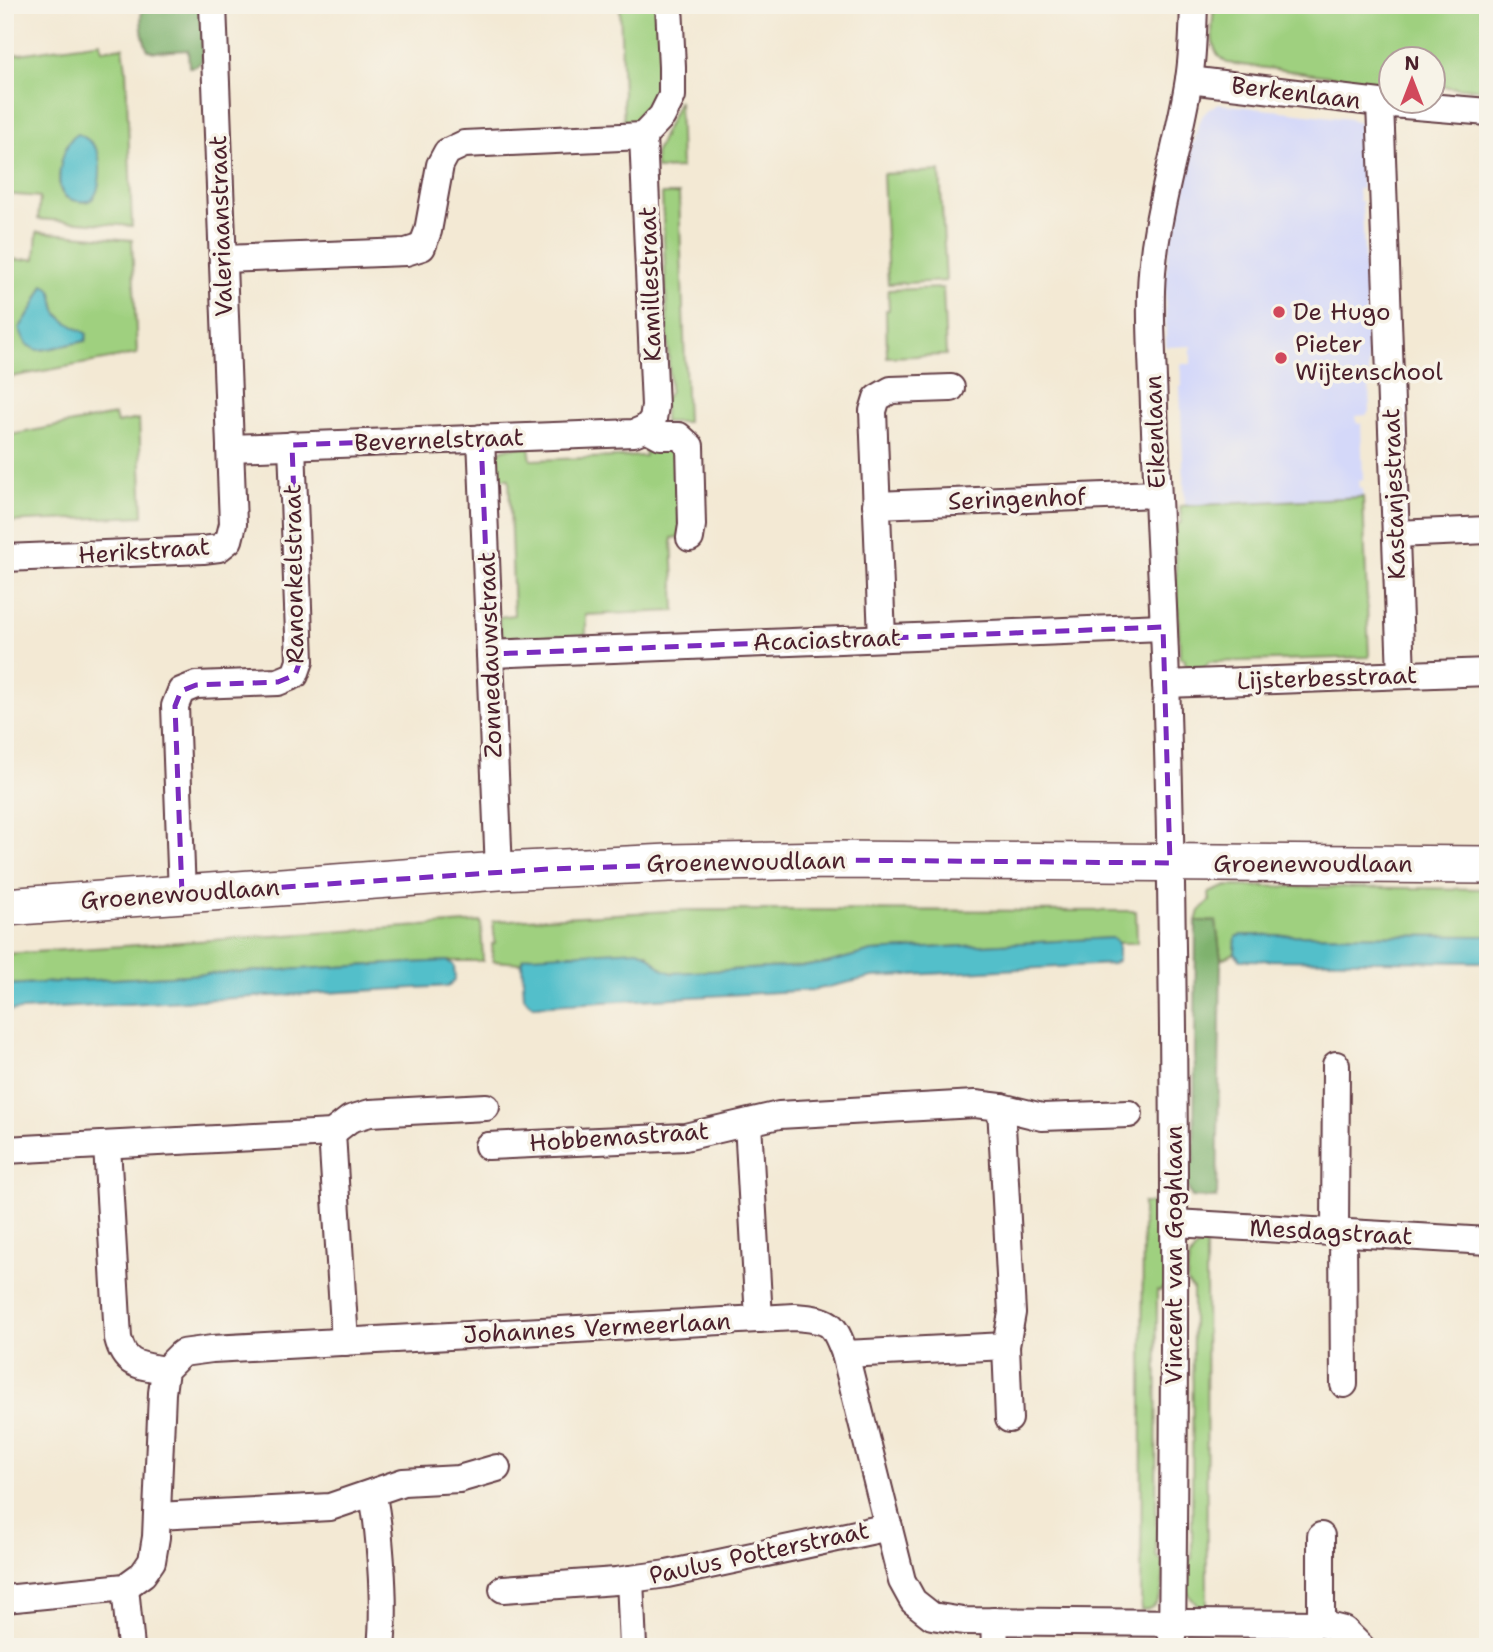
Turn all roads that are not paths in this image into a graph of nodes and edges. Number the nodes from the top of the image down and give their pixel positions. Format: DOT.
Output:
graph roads {
  1 [pos="213,5"];
  2 [pos="669,5"];
  3 [pos="1194,5"];
  4 [pos="1189,80"];
  5 [pos="1378,103"];
  6 [pos="1448,109"];
  7 [pos="1488,112"];
  8 [pos="1380,116"];
  9 [pos="643,136"];
  10 [pos="223,259"];
  11 [pos="951,387"];
  12 [pos="646,428"];
  13 [pos="481,438"];
  14 [pos="292,445"];
  15 [pos="230,448"];
  16 [pos="1157,494"];
  17 [pos="876,505"];
  18 [pos="1488,530"];
  19 [pos="1396,534"];
  20 [pos="690,538"];
  21 [pos="5,558"];
  22 [pos="1163,627"];
  23 [pos="882,638"];
  24 [pos="490,654"];
  25 [pos="1488,672"];
  26 [pos="1401,675"];
  27 [pos="1166,684"];
  28 [pos="1170,863"];
  29 [pos="1488,865"];
  30 [pos="499,871"];
  31 [pos="182,894"];
  32 [pos="5,907"];
  33 [pos="1336,1065"];
  34 [pos="486,1107"];
  35 [pos="1001,1107"];
  36 [pos="1129,1114"];
  37 [pos="748,1123"];
  38 [pos="332,1133"];
  39 [pos="107,1146"];
  40 [pos="488,1146"];
  41 [pos="5,1150"];
  42 [pos="1175,1223"];
  43 [pos="1339,1233"];
  44 [pos="1488,1241"];
  45 [pos="758,1319"];
  46 [pos="345,1342"];
  47 [pos="1006,1346"];
  48 [pos="845,1354"];
  49 [pos="165,1370"];
  50 [pos="1344,1384"];
  51 [pos="1009,1419"];
  52 [pos="496,1468"];
  53 [pos="372,1493"];
  54 [pos="157,1516"];
  55 [pos="889,1527"];
  56 [pos="1321,1536"];
  57 [pos="629,1579"];
  58 [pos="125,1587"];
  59 [pos="503,1589"];
  60 [pos="5,1599"];
  61 [pos="1321,1624"];
  62 [pos="995,1634"];
  63 [pos="1172,1635"];
  64 [pos="131,1647"];
  65 [pos="381,1647"];
  66 [pos="633,1647"];
  67 [pos="1361,1647"];
  1 -- 10 [label="street, Valeriaanstraat"];
  2 -- 9 [label="street"];
  3 -- 4 [label="street, Eikenlaan"];
  4 -- 5 [label="street, Berkenlaan"];
  4 -- 16 [label="street, Eikenlaan"];
  6 -- 7 [label="street, Berkenlaan"];
  8 -- 19 [label="street, Kastanjestraat"];
  9 -- 10 [label="street"];
  9 -- 12 [label="street, Kamillestraat"];
  10 -- 15 [label="street, Valeriaanstraat"];
  11 -- 17 [label="street"];
  12 -- 13 [label="street, Bevernelstraat"];
  12 -- 20 [label="street"];
  13 -- 14 [label="street, Bevernelstraat"];
  13 -- 24 [label="street, Zonnedauwstraat"];
  14 -- 15 [label="street, Bevernelstraat"];
  14 -- 31 [label="street, Ranonkelstraat"];
  15 -- 21 [label="street, Herikstraat"];
  16 -- 17 [label="street, Seringenhof"];
  16 -- 22 [label="street, Eikenlaan"];
  17 -- 23 [label="street"];
  18 -- 19 [label="street"];
  19 -- 26 [label="street, Kastanjestraat"];
  22 -- 23 [label="street, Acaciastraat"];
  22 -- 27 [label="street, Eikenlaan"];
  23 -- 24 [label="street, Acaciastraat"];
  24 -- 30 [label="street, Zonnedauwstraat"];
  25 -- 26 [label="street, Lijsterbesstraat"];
  26 -- 27 [label="street, Lijsterbesstraat"];
  27 -- 28 [label="street, Eikenlaan"];
  28 -- 29 [label="street, Groenewoudlaan"];
  28 -- 30 [label="street, Groenewoudlaan"];
  28 -- 42 [label="street, Vincent van Goghlaan"];
  30 -- 31 [label="street, Groenewoudlaan"];
  31 -- 32 [label="street, Groenewoudlaan"];
  33 -- 43 [label="street"];
  34 -- 38 [label="street"];
  35 -- 36 [label="street, Hobbemastraat"];
  35 -- 37 [label="street, Hobbemastraat"];
  35 -- 47 [label="street"];
  37 -- 40 [label="street, Hobbemastraat"];
  37 -- 45 [label="street"];
  38 -- 39 [label="street"];
  38 -- 46 [label="street"];
  39 -- 41 [label="street"];
  39 -- 49 [label="street"];
  42 -- 43 [label="street, Mesdagstraat"];
  42 -- 63 [label="street, Vincent van Goghlaan"];
  43 -- 44 [label="street, Mesdagstraat"];
  43 -- 50 [label="street"];
  45 -- 46 [label="street, Johannes Vermeerlaan"];
  45 -- 48 [label="street, Johannes Vermeerlaan"];
  46 -- 49 [label="street, Johannes Vermeerlaan"];
  47 -- 48 [label="street"];
  47 -- 51 [label="street"];
  48 -- 55 [label="street, Johannes Vermeerlaan"];
  49 -- 54 [label="street"];
  52 -- 53 [label="street"];
  53 -- 54 [label="street"];
  53 -- 65 [label="street"];
  54 -- 58 [label="street"];
  55 -- 57 [label="street, Paulus Potterstraat"];
  55 -- 62 [label="street, Johannes Vermeerlaan"];
  56 -- 61 [label="street"];
  57 -- 59 [label="street, Paulus Potterstraat"];
  57 -- 66 [label="street, Paulus Potterstraat"];
  58 -- 60 [label="street"];
  58 -- 64 [label="street"];
  61 -- 63 [label="street"];
  61 -- 67 [label="street"];
  62 -- 63 [label="street, Johannes Vermeerlaan"];
}
